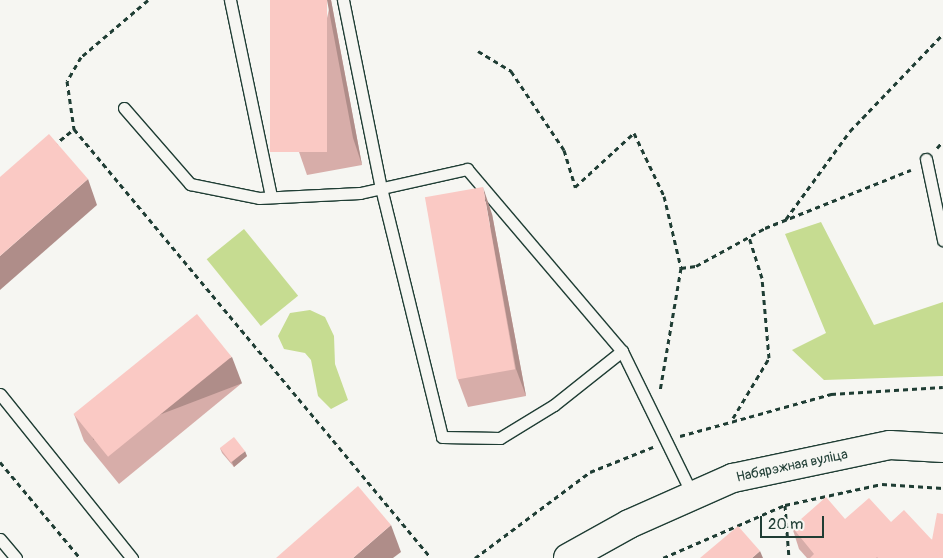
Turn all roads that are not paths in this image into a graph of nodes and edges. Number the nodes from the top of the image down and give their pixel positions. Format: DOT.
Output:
graph roads {
  1 [pos="230,0"];
  2 [pos="343,0"];
  3 [pos="124,108"];
  4 [pos="926,159"];
  5 [pos="381,188"];
  6 [pos="272,197"];
  7 [pos="943,240"];
  8 [pos="622,351"];
  9 [pos="0,394"];
  10 [pos="943,448"];
  11 [pos="693,496"];
  12 [pos="0,538"];
  13 [pos="16,558"];
  14 [pos="132,558"];
  15 [pos="568,558"];
  1 -- 6 [label="lane"];
  2 -- 5 [label="lane"];
  3 -- 6 [label="lane"];
  4 -- 7 [label="lane"];
  5 -- 6 [label="lane"];
  5 -- 8 [label="lane"];
  5 -- 8 [label="lane"];
  8 -- 11 [label="lane"];
  9 -- 14 [label="lane"];
  10 -- 11 [label="main road, Набярэжная вуліца"];
  11 -- 15 [label="main road, Набярэжная вуліца"];
  12 -- 13 [label="lane"];
}
